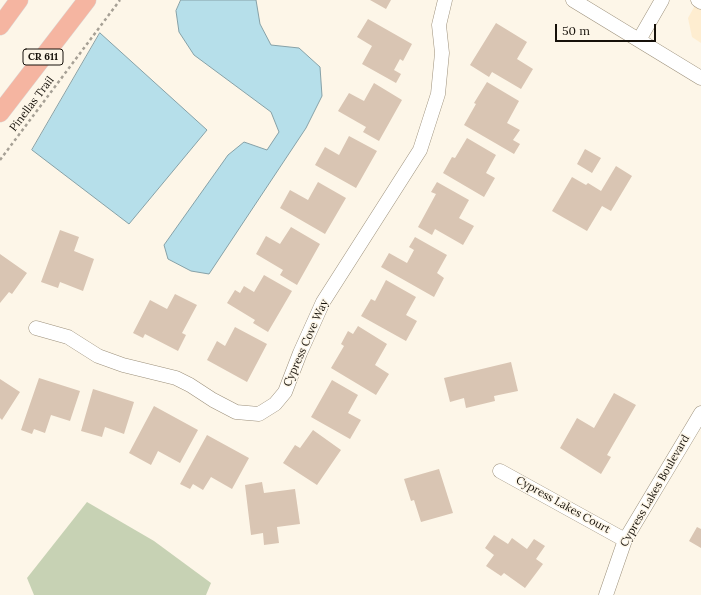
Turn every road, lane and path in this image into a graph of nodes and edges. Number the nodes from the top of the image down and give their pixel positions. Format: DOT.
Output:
graph roads {
  1 [pos="19,0"];
  2 [pos="87,0"];
  3 [pos="120,0"];
  4 [pos="444,0"];
  5 [pos="573,0"];
  6 [pos="662,0"];
  7 [pos="698,0"];
  8 [pos="701,2"];
  9 [pos="0,26"];
  10 [pos="639,40"];
  11 [pos="701,78"];
  12 [pos="0,113"];
  13 [pos="0,160"];
  14 [pos="36,328"];
  15 [pos="701,412"];
  16 [pos="500,471"];
  17 [pos="625,540"];
  18 [pos="606,595"];
  1 -- 9 [label="main road"];
  2 -- 12 [label="main road, CR 611"];
  3 -- 13 [label="path, Pinellas Trail"];
  4 -- 14 [label="street, Cypress Cove Way"];
  5 -- 10 [label="street"];
  6 -- 10 [label="street"];
  7 -- 8 [label="street"];
  10 -- 11 [label="street"];
  15 -- 17 [label="street, Cypress Lakes Boulevard"];
  16 -- 17 [label="street, Cypress Lakes Court"];
  17 -- 18 [label="street, Cypress Lakes Boulevard"];
}
